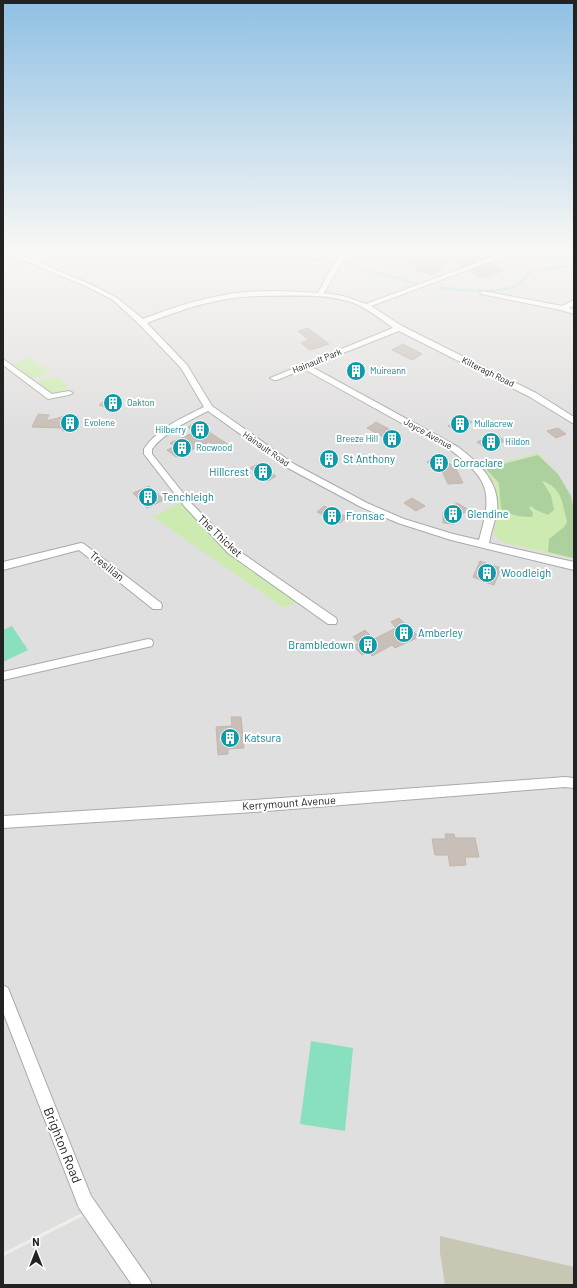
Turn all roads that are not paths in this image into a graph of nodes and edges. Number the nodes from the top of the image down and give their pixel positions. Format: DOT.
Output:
graph roads {
  1 [pos="130,312"];
  2 [pos="172,312"];
  3 [pos="375,312"];
  4 [pos="142,322"];
  5 [pos="399,328"];
  6 [pos="3,361"];
  7 [pos="304,366"];
  8 [pos="274,378"];
  9 [pos="69,393"];
  10 [pos="209,408"];
  11 [pos="574,421"];
  12 [pos="483,545"];
  13 [pos="3,566"];
  14 [pos="574,566"];
  15 [pos="157,606"];
  16 [pos="332,622"];
  17 [pos="148,643"];
  18 [pos="3,676"];
  19 [pos="574,783"];
  20 [pos="3,822"];
  21 [pos="3,993"];
  22 [pos="143,1285"];
  1 -- 4 [label="street, Hainault Road"];
  2 -- 4 [label="street"];
  3 -- 5 [label="street"];
  4 -- 10 [label="street, Hainault Road"];
  5 -- 7 [label="street, Hainault Park"];
  5 -- 11 [label="street, Kilteragh Road"];
  6 -- 9 [label="street"];
  7 -- 8 [label="street, Hainault Park"];
  7 -- 12 [label="street, Joyce Avenue"];
  10 -- 12 [label="street, Hainault Road"];
  10 -- 16 [label="street, The Thicket"];
  12 -- 14 [label="street, Hainault Road"];
  13 -- 15 [label="street, Tresilian"];
  17 -- 18 [label="street"];
  19 -- 20 [label="street, Kerrymount Avenue"];
  21 -- 22 [label="street, Brighton Road"];
}
